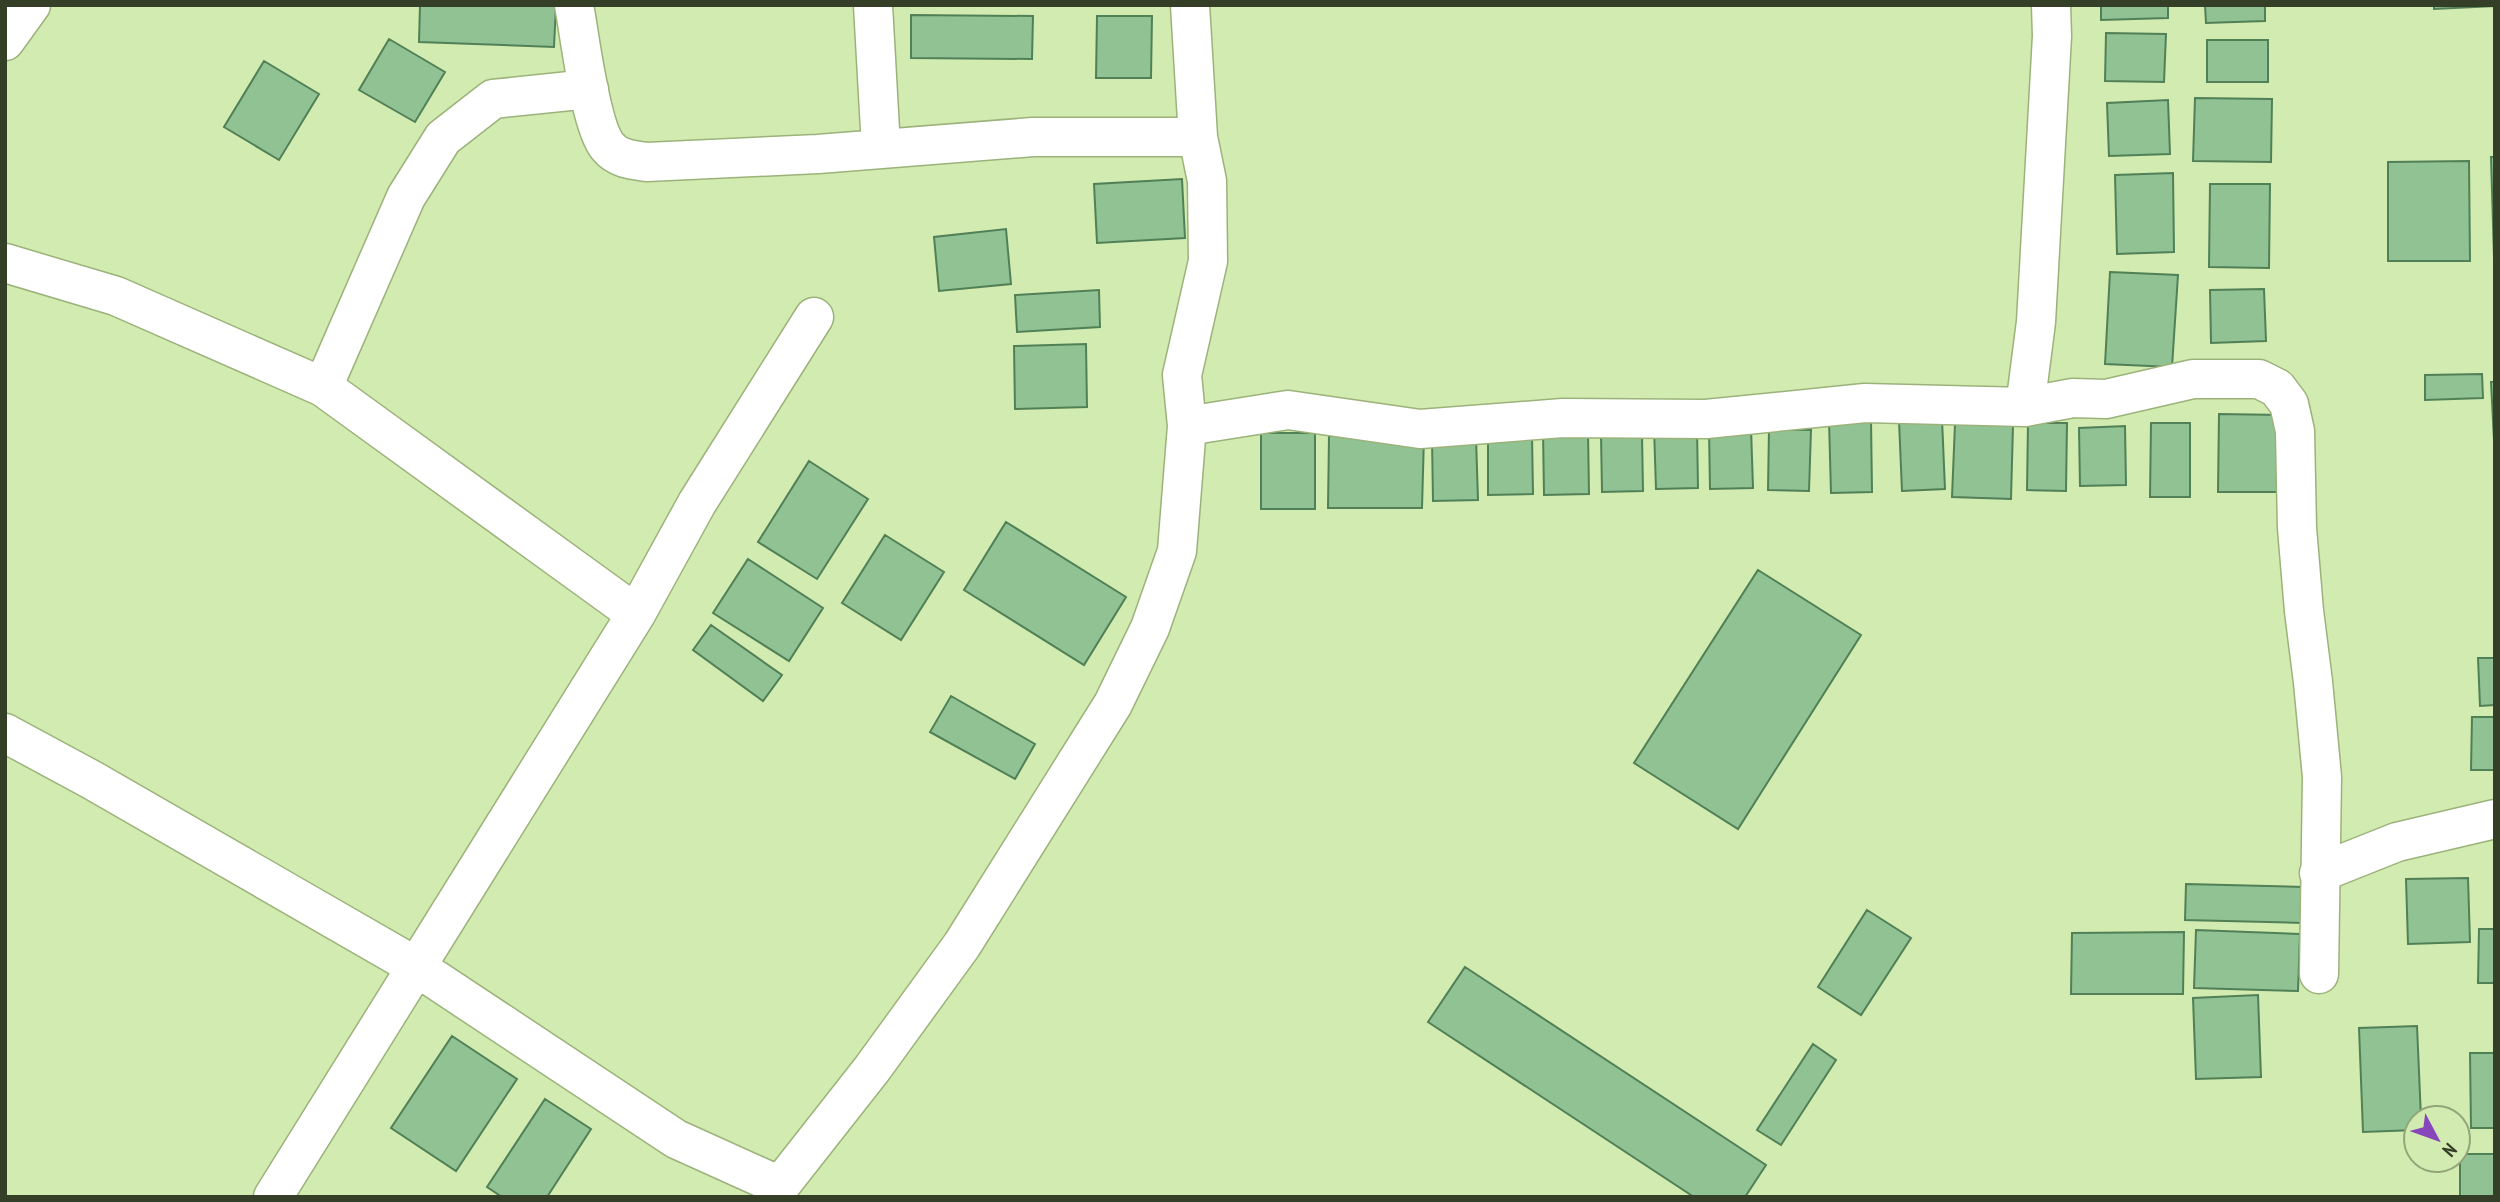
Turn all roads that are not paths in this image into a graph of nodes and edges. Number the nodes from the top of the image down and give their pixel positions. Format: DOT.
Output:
graph roads {
  1 [pos="32,5"];
  2 [pos="574,5"];
  3 [pos="873,5"];
  4 [pos="1190,5"];
  5 [pos="2051,5"];
  6 [pos="5,41"];
  7 [pos="589,89"];
  8 [pos="1198,137"];
  9 [pos="881,148"];
  10 [pos="5,263"];
  11 [pos="814,317"];
  12 [pos="323,387"];
  13 [pos="2025,407"];
  14 [pos="1187,426"];
  15 [pos="636,614"];
  16 [pos="5,733"];
  17 [pos="2495,819"];
  18 [pos="2319,873"];
  19 [pos="415,965"];
  20 [pos="2319,974"];
  21 [pos="778,1191"];
  22 [pos="273,1197"];
  1 -- 6 [label="street"];
  2 -- 7 [label="street"];
  3 -- 9 [label="street"];
  4 -- 8 [label="street"];
  5 -- 13 [label="street"];
  7 -- 9 [label="street"];
  7 -- 12 [label="street"];
  8 -- 9 [label="street"];
  8 -- 14 [label="street"];
  10 -- 12 [label="street"];
  11 -- 15 [label="street"];
  12 -- 15 [label="street"];
  13 -- 14 [label="street"];
  13 -- 18 [label="street"];
  14 -- 21 [label="street"];
  15 -- 19 [label="street"];
  16 -- 19 [label="street"];
  17 -- 18 [label="street"];
  18 -- 20 [label="street"];
  19 -- 21 [label="street"];
  19 -- 22 [label="street"];
}
